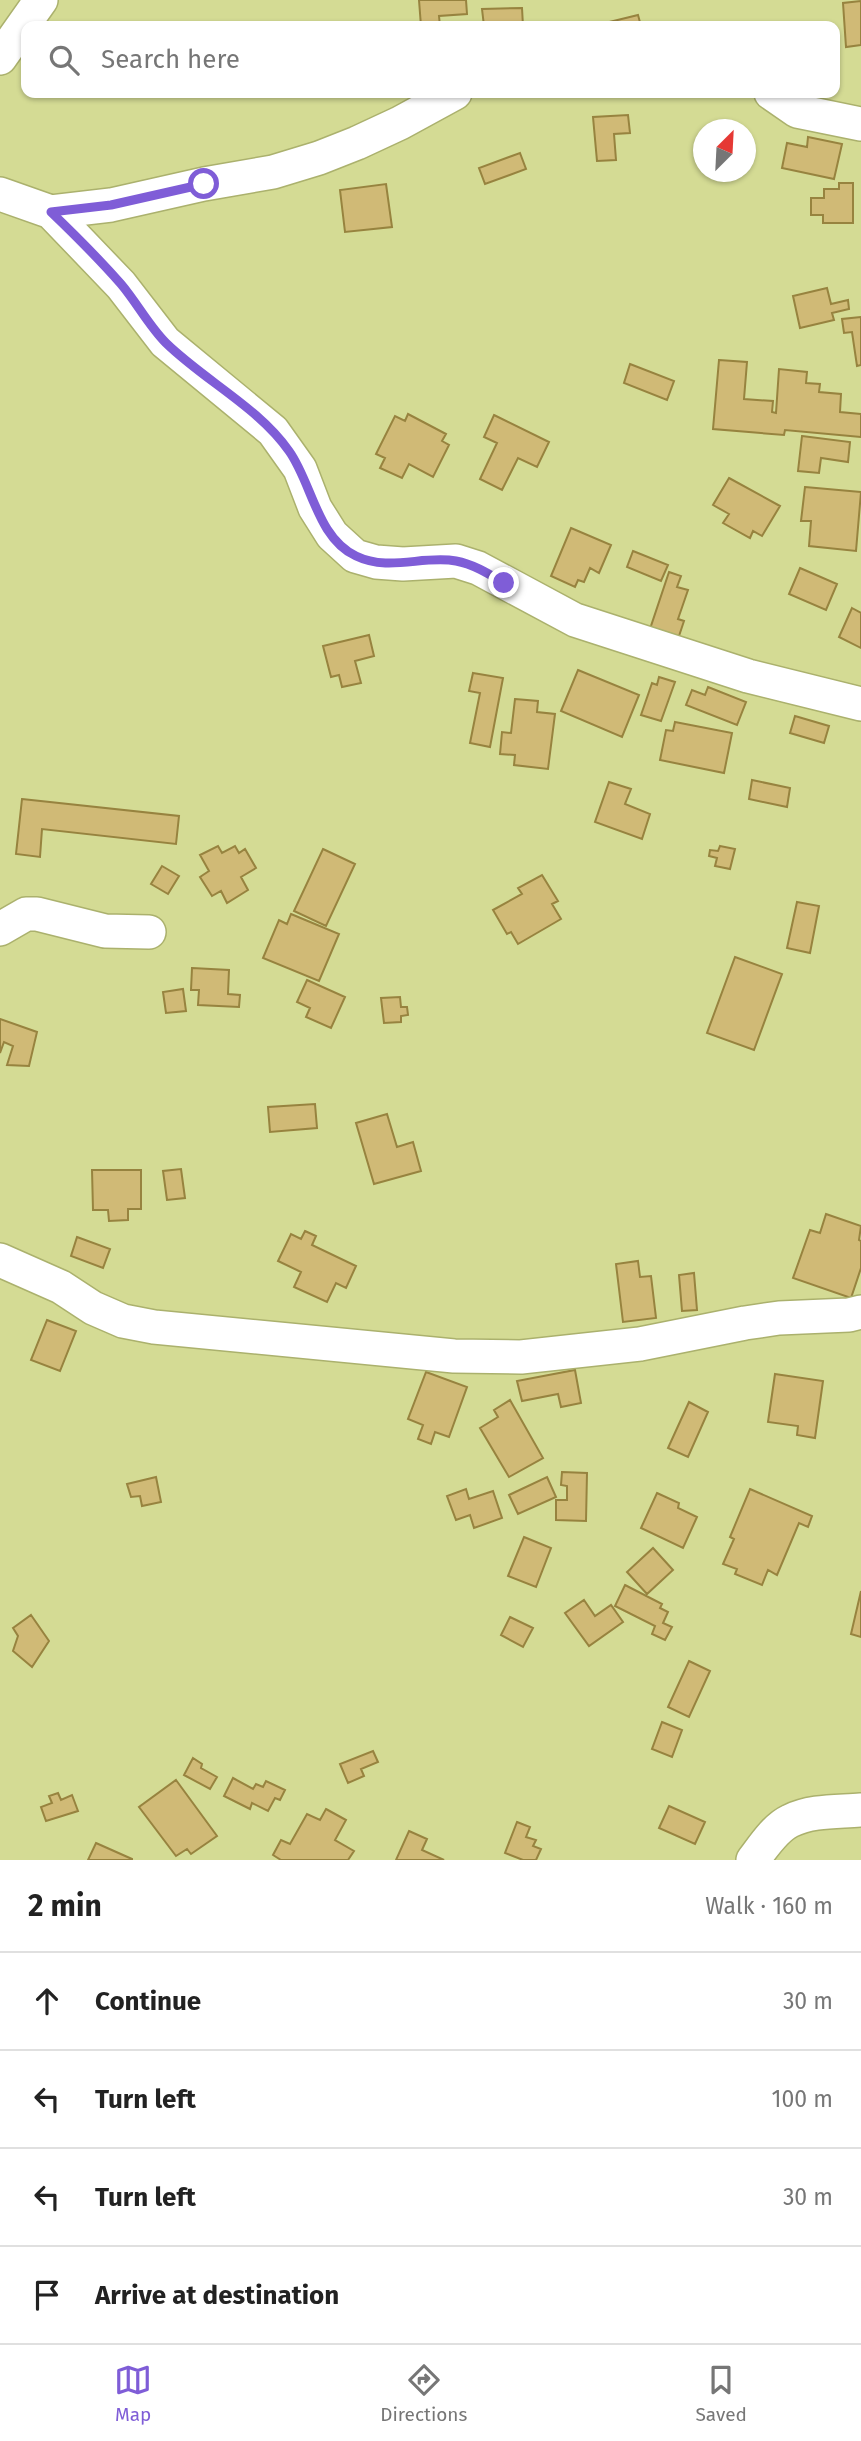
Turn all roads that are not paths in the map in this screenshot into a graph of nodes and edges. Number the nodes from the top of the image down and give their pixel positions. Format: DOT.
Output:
graph roads {
  1 [pos="41,0"];
  2 [pos="26,21"];
  3 [pos="21,28"];
  4 [pos="0,58"];
  5 [pos="446,98"];
  6 [pos="778,98"];
  7 [pos="861,124"];
  8 [pos="0,194"];
  9 [pos="51,212"];
  10 [pos="861,704"];
  11 [pos="0,929"];
  12 [pos="149,932"];
  13 [pos="0,1261"];
  14 [pos="861,1312"];
  15 [pos="861,1810"];
  16 [pos="752,1860"];
  1 -- 2 [label="street"];
  3 -- 4 [label="street"];
  5 -- 9 [label="street"];
  6 -- 7 [label="street"];
  8 -- 9 [label="street"];
  9 -- 10 [label="street"];
  11 -- 12 [label="street"];
  13 -- 14 [label="street"];
  15 -- 16 [label="street"];
}
